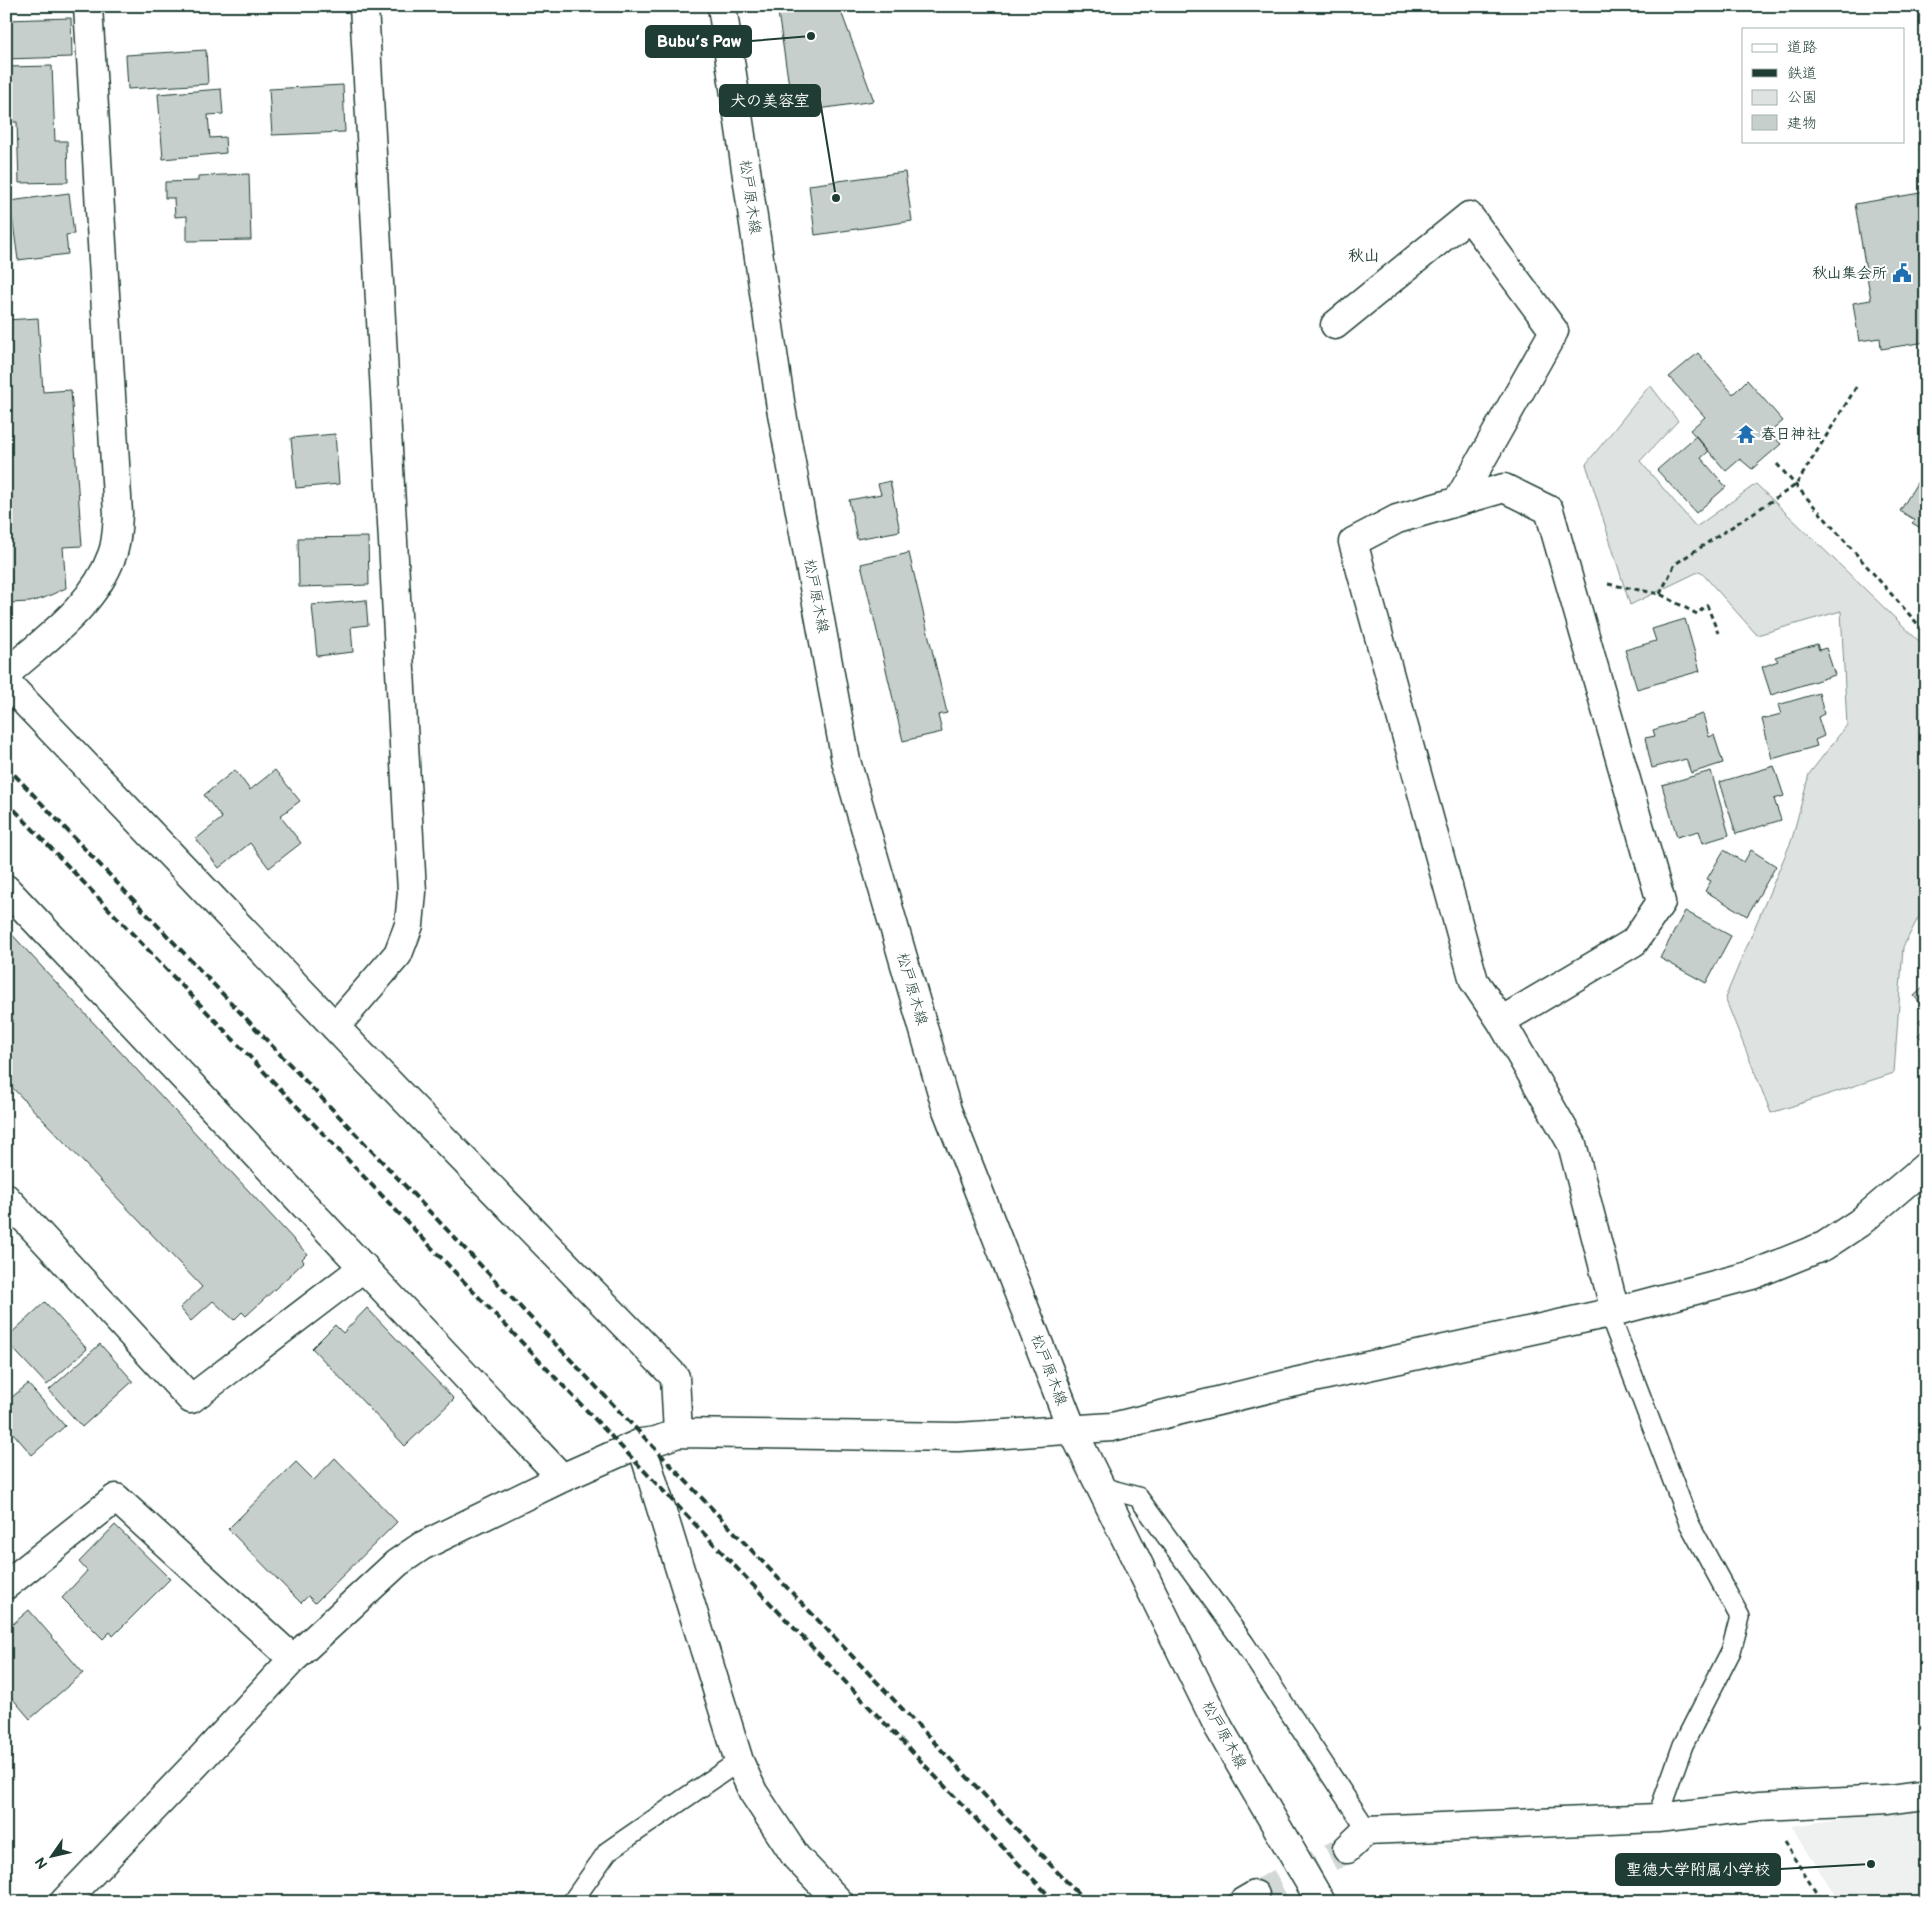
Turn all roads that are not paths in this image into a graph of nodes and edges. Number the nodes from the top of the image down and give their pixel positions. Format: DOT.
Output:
graph roads {
  1 [pos="88,6"];
  2 [pos="364,6"];
  3 [pos="722,6"];
  4 [pos="1335,325"];
  5 [pos="1458,501"];
  6 [pos="6,674"];
  7 [pos="6,682"];
  8 [pos="6,889"];
  9 [pos="1501,1021"];
  10 [pos="335,1027"];
  11 [pos="1926,1166"];
  12 [pos="6,1198"];
  13 [pos="364,1268"];
  14 [pos="1612,1312"];
  15 [pos="1072,1429"];
  16 [pos="678,1432"];
  17 [pos="641,1443"];
  18 [pos="562,1478"];
  19 [pos="1101,1487"];
  20 [pos="6,1585"];
  21 [pos="293,1659"];
  22 [pos="739,1761"];
  23 [pos="1926,1795"];
  24 [pos="1657,1818"];
  25 [pos="1367,1830"];
  26 [pos="1347,1849"];
  27 [pos="64,1902"];
  28 [pos="572,1902"];
  29 [pos="839,1902"];
  30 [pos="1321,1902"];
  1 -- 6 [label="street"];
  2 -- 10 [label="street"];
  3 -- 15 [label="street, 松戸原木線"];
  4 -- 5 [label="street"];
  5 -- 9 [label="street"];
  5 -- 9 [label="street"];
  7 -- 10 [label="street"];
  8 -- 13 [label="street"];
  9 -- 14 [label="street"];
  10 -- 16 [label="street"];
  11 -- 14 [label="street"];
  12 -- 13 [label="street"];
  13 -- 18 [label="street"];
  14 -- 15 [label="street"];
  14 -- 24 [label="lane"];
  15 -- 16 [label="street"];
  15 -- 19 [label="street, 松戸原木線"];
  16 -- 17 [label="street"];
  17 -- 18 [label="street"];
  17 -- 22 [label="street"];
  18 -- 21 [label="street"];
  19 -- 25 [label="lane"];
  19 -- 30 [label="street, 松戸原木線"];
  20 -- 21 [label="street"];
  21 -- 27 [label="street"];
  22 -- 28 [label="lane"];
  22 -- 29 [label="street"];
  23 -- 24 [label="street"];
  24 -- 25 [label="street"];
  25 -- 26 [label="street"];
}
